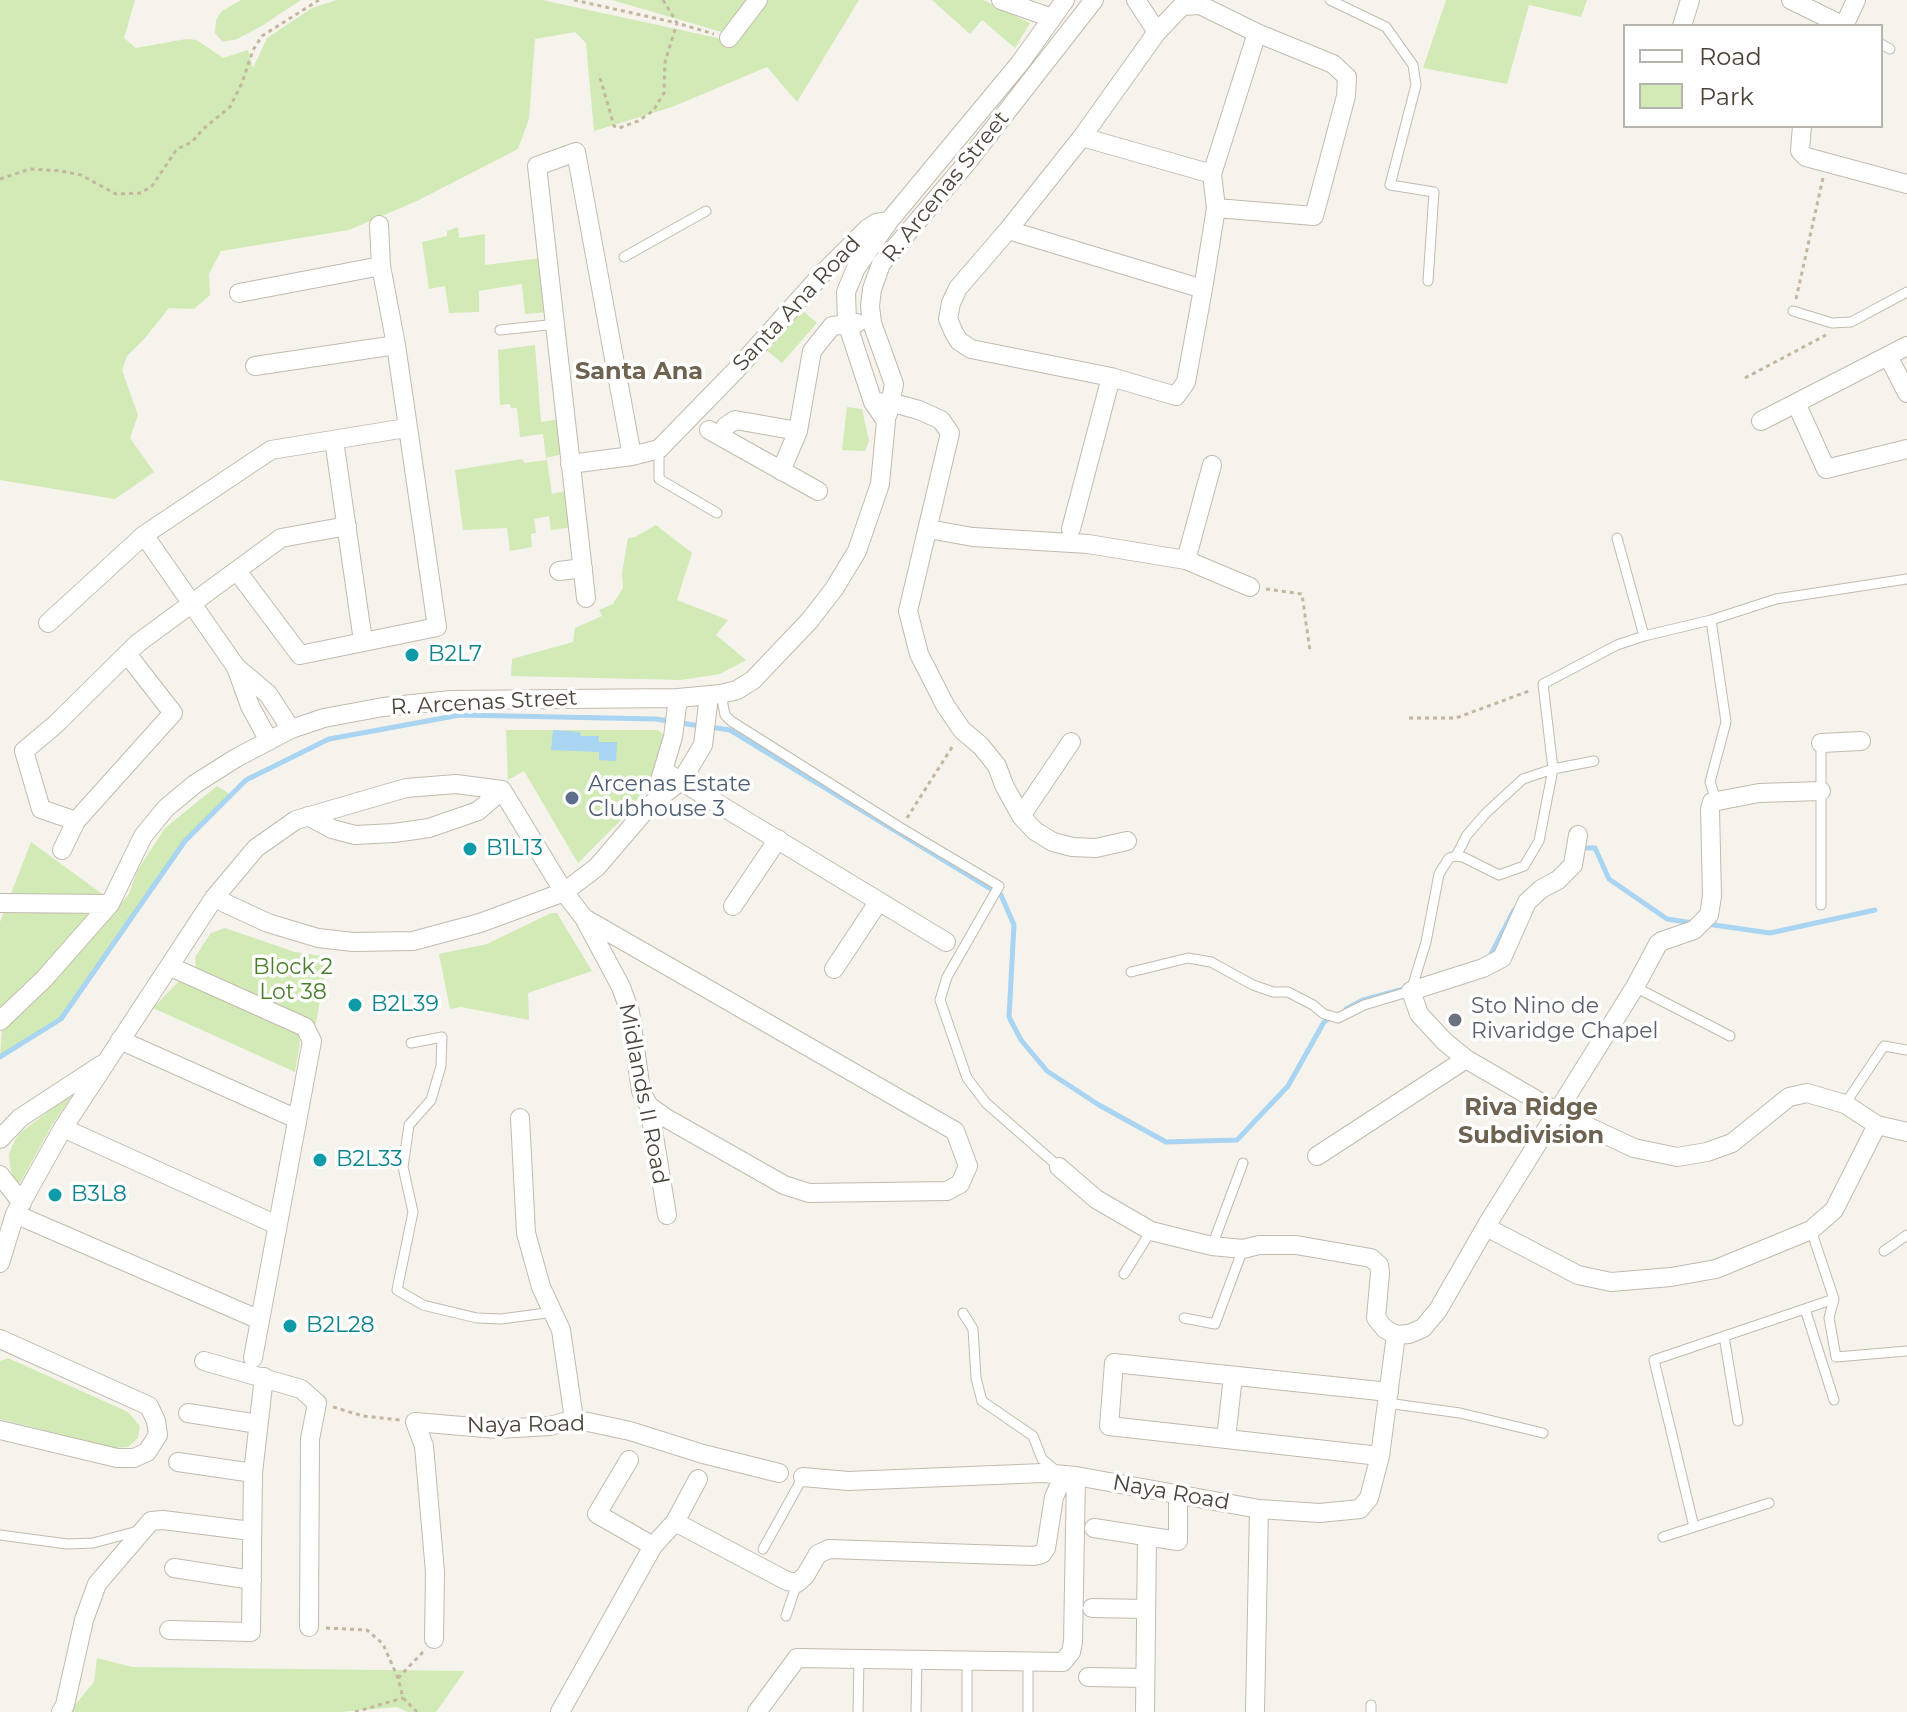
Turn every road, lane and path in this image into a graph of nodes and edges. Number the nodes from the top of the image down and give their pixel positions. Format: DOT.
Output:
graph roads {
  1 [pos="319,0"];
  2 [pos="574,0"];
  3 [pos="663,0"];
  4 [pos="758,0"];
  5 [pos="1001,0"];
  6 [pos="1065,0"];
  7 [pos="1094,0"];
  8 [pos="1136,0"];
  9 [pos="1330,0"];
  10 [pos="1690,0"];
  11 [pos="1791,0"];
  12 [pos="1856,0"];
  13 [pos="1180,3"];
  14 [pos="1052,18"];
  15 [pos="677,23"];
  16 [pos="1683,24"];
  17 [pos="1840,24"];
  18 [pos="1845,24"];
  19 [pos="1157,32"];
  20 [pos="1257,33"];
  21 [pos="729,38"];
  22 [pos="599,74"];
  23 [pos="1802,128"];
  24 [pos="1082,137"];
  25 [pos="1824,162"];
  26 [pos="1212,174"];
  27 [pos="0,179"];
  28 [pos="1907,184"];
  29 [pos="1216,208"];
  30 [pos="706,211"];
  31 [pos="889,221"];
  32 [pos="379,225"];
  33 [pos="1008,230"];
  34 [pos="904,235"];
  35 [pos="624,257"];
  36 [pos="381,266"];
  37 [pos="1428,281"];
  38 [pos="1203,289"];
  39 [pos="1907,292"];
  40 [pos="239,293"];
  41 [pos="1793,311"];
  42 [pos="1851,322"];
  43 [pos="847,323"];
  44 [pos="872,323"];
  45 [pos="557,324"];
  46 [pos="500,330"];
  47 [pos="396,345"];
  48 [pos="1907,346"];
  49 [pos="1888,356"];
  50 [pos="255,366"];
  51 [pos="1111,377"];
  52 [pos="1745,378"];
  53 [pos="1907,393"];
  54 [pos="1796,403"];
  55 [pos="888,416"];
  56 [pos="1761,421"];
  57 [pos="406,428"];
  58 [pos="798,431"];
  59 [pos="334,440"];
  60 [pos="659,449"];
  61 [pos="1907,449"];
  62 [pos="632,456"];
  63 [pos="570,464"];
  64 [pos="1212,465"];
  65 [pos="781,471"];
  66 [pos="818,491"];
  67 [pos="717,513"];
  68 [pos="347,526"];
  69 [pos="928,529"];
  70 [pos="1071,529"];
  71 [pos="144,535"];
  72 [pos="1617,538"];
  73 [pos="1186,560"];
  74 [pos="583,568"];
  75 [pos="237,571"];
  76 [pos="559,571"];
  77 [pos="1907,579"];
  78 [pos="1250,587"];
  79 [pos="586,598"];
  80 [pos="192,604"];
  81 [pos="1711,620"];
  82 [pos="48,623"];
  83 [pos="1644,636"];
  84 [pos="363,641"];
  85 [pos="1310,651"];
  86 [pos="127,654"];
  87 [pos="236,667"];
  88 [pos="1543,684"];
  89 [pos="713,699"];
  90 [pos="678,701"];
  91 [pos="1409,718"];
  92 [pos="291,729"];
  93 [pos="962,730"];
  94 [pos="269,741"];
  95 [pos="1861,741"];
  96 [pos="1071,742"];
  97 [pos="1821,743"];
  98 [pos="1594,761"];
  99 [pos="1553,769"];
  100 [pos="664,771"];
  101 [pos="682,780"];
  102 [pos="502,790"];
  103 [pos="1821,791"];
  104 [pos="1716,800"];
  105 [pos="650,805"];
  106 [pos="308,816"];
  107 [pos="1021,816"];
  108 [pos="76,821"];
  109 [pos="901,828"];
  110 [pos="778,839"];
  111 [pos="1578,840"];
  112 [pos="1127,841"];
  113 [pos="62,850"];
  114 [pos="1456,856"];
  115 [pos="564,892"];
  116 [pos="214,898"];
  117 [pos="879,901"];
  118 [pos="0,903"];
  119 [pos="110,904"];
  120 [pos="1821,905"];
  121 [pos="733,906"];
  122 [pos="584,918"];
  123 [pos="946,942"];
  124 [pos="171,967"];
  125 [pos="834,969"];
  126 [pos="1131,972"];
  127 [pos="1412,985"];
  128 [pos="1635,987"];
  129 [pos="0,1022"];
  130 [pos="1730,1036"];
  131 [pos="120,1040"];
  132 [pos="411,1043"];
  133 [pos="1907,1050"];
  134 [pos="1466,1059"];
  135 [pos="106,1061"];
  136 [pos="1845,1104"];
  137 [pos="649,1106"];
  138 [pos="1557,1112"];
  139 [pos="520,1118"];
  140 [pos="297,1119"];
  141 [pos="1877,1125"];
  142 [pos="63,1128"];
  143 [pos="1907,1132"];
  144 [pos="0,1139"];
  145 [pos="1317,1156"];
  146 [pos="1243,1163"];
  147 [pos="1059,1167"];
  148 [pos="0,1175"];
  149 [pos="18,1208"];
  150 [pos="667,1215"];
  151 [pos="277,1225"];
  152 [pos="1486,1227"];
  153 [pos="1811,1230"];
  154 [pos="1151,1231"];
  155 [pos="1907,1235"];
  156 [pos="1212,1246"];
  157 [pos="1243,1249"];
  158 [pos="1884,1251"];
  159 [pos="0,1263"];
  160 [pos="1124,1274"];
  161 [pos="1834,1299"];
  162 [pos="1805,1309"];
  163 [pos="554,1312"];
  164 [pos="963,1313"];
  165 [pos="1184,1318"];
  166 [pos="260,1320"];
  167 [pos="1396,1335"];
  168 [pos="1724,1336"];
  169 [pos="0,1339"];
  170 [pos="1907,1351"];
  171 [pos="253,1358"];
  172 [pos="204,1361"];
  173 [pos="1233,1376"];
  174 [pos="264,1377"];
  175 [pos="1388,1398"];
  176 [pos="1834,1400"];
  177 [pos="317,1403"];
  178 [pos="188,1413"];
  179 [pos="574,1419"];
  180 [pos="1738,1421"];
  181 [pos="415,1422"];
  182 [pos="258,1424"];
  183 [pos="0,1430"];
  184 [pos="1543,1433"];
  185 [pos="1226,1439"];
  186 [pos="1380,1456"];
  187 [pos="629,1460"];
  188 [pos="178,1462"];
  189 [pos="253,1473"];
  190 [pos="779,1473"];
  191 [pos="1070,1475"];
  192 [pos="803,1477"];
  193 [pos="698,1479"];
  194 [pos="1178,1494"];
  195 [pos="1769,1503"];
  196 [pos="1259,1509"];
  197 [pos="675,1522"];
  198 [pos="1694,1527"];
  199 [pos="1094,1528"];
  200 [pos="142,1530"];
  201 [pos="251,1531"];
  202 [pos="0,1535"];
  203 [pos="1147,1537"];
  204 [pos="1663,1537"];
  205 [pos="653,1546"];
  206 [pos="763,1549"];
  207 [pos="174,1568"];
  208 [pos="252,1580"];
  209 [pos="797,1583"];
  210 [pos="1092,1608"];
  211 [pos="1146,1609"];
  212 [pos="786,1616"];
  213 [pos="309,1627"];
  214 [pos="169,1630"];
  215 [pos="434,1639"];
  216 [pos="859,1659"];
  217 [pos="917,1660"];
  218 [pos="967,1661"];
  219 [pos="1028,1663"];
  220 [pos="1088,1677"];
  221 [pos="398,1678"];
  222 [pos="1145,1678"];
  223 [pos="403,1698"];
  224 [pos="61,1712"];
  225 [pos="355,1712"];
  226 [pos="417,1712"];
  227 [pos="560,1712"];
  228 [pos="757,1712"];
  229 [pos="858,1712"];
  230 [pos="916,1712"];
  231 [pos="967,1712"];
  232 [pos="1028,1712"];
  233 [pos="1145,1712"];
  234 [pos="1255,1712"];
  1 -- 27 [label="path"];
  2 -- 15 [label="path"];
  3 -- 15 [label="path"];
  4 -- 21 [label="street"];
  5 -- 14 [label="street"];
  6 -- 14 [label="street, R. Arcenas Street"];
  7 -- 34 [label="street, R. Arcenas Street"];
  8 -- 19 [label="street"];
  9 -- 37 [label="lane"];
  10 -- 16 [label="street"];
  11 -- 17 [label="street"];
  12 -- 18 [label="street"];
  13 -- 19 [label="street"];
  13 -- 20 [label="street"];
  14 -- 31 [label="street, R. Arcenas Street"];
  15 -- 21 [label="path"];
  15 -- 22 [label="path"];
  19 -- 24 [label="street"];
  20 -- 26 [label="street"];
  20 -- 29 [label="street"];
  23 -- 25 [label="street"];
  24 -- 26 [label="street"];
  24 -- 33 [label="street"];
  25 -- 28 [label="street"];
  25 -- 41 [label="path"];
  26 -- 29 [label="street"];
  29 -- 38 [label="street"];
  30 -- 35 [label="lane"];
  31 -- 34 [label="street"];
  31 -- 43 [label="street, R. Arcenas Street"];
  31 -- 60 [label="street, Santa Ana Road"];
  32 -- 36 [label="street"];
  33 -- 38 [label="street"];
  33 -- 51 [label="street"];
  34 -- 44 [label="street, R. Arcenas Street"];
  36 -- 40 [label="street"];
  36 -- 47 [label="street"];
  38 -- 51 [label="street"];
  39 -- 42 [label="lane"];
  41 -- 42 [label="lane"];
  42 -- 52 [label="path"];
  43 -- 44 [label="street"];
  43 -- 55 [label="street, R. Arcenas Street"];
  43 -- 58 [label="street"];
  44 -- 55 [label="street, R. Arcenas Street"];
  45 -- 46 [label="lane"];
  45 -- 62 [label="street"];
  45 -- 63 [label="street"];
  47 -- 50 [label="street"];
  47 -- 57 [label="street"];
  48 -- 49 [label="street"];
  49 -- 53 [label="street"];
  49 -- 54 [label="street"];
  51 -- 70 [label="street"];
  54 -- 56 [label="street"];
  54 -- 61 [label="street"];
  55 -- 69 [label="street"];
  55 -- 89 [label="street, R. Arcenas Street"];
  57 -- 59 [label="street"];
  57 -- 84 [label="street"];
  58 -- 65 [label="street"];
  58 -- 65 [label="street"];
  59 -- 68 [label="street"];
  59 -- 71 [label="street"];
  60 -- 62 [label="street"];
  60 -- 67 [label="lane"];
  62 -- 63 [label="street"];
  63 -- 74 [label="street"];
  64 -- 73 [label="street"];
  65 -- 66 [label="street"];
  68 -- 75 [label="street"];
  68 -- 84 [label="street"];
  69 -- 73 [label="street"];
  69 -- 93 [label="street"];
  71 -- 80 [label="street"];
  71 -- 82 [label="street"];
  72 -- 83 [label="lane"];
  73 -- 78 [label="street"];
  74 -- 76 [label="street"];
  74 -- 79 [label="street"];
  75 -- 80 [label="street"];
  75 -- 84 [label="street"];
  77 -- 81 [label="lane"];
  78 -- 85 [label="path"];
  80 -- 86 [label="street"];
  80 -- 87 [label="street"];
  81 -- 83 [label="lane"];
  81 -- 104 [label="lane"];
  83 -- 88 [label="lane"];
  86 -- 108 [label="street"];
  86 -- 108 [label="street"];
  87 -- 92 [label="street"];
  87 -- 94 [label="street"];
  88 -- 91 [label="path"];
  88 -- 99 [label="lane"];
  89 -- 90 [label="street, R. Arcenas Street"];
  89 -- 101 [label="street"];
  89 -- 109 [label="lane"];
  90 -- 92 [label="street, R. Arcenas Street"];
  90 -- 100 [label="street"];
  92 -- 94 [label="street, R. Arcenas Street"];
  93 -- 107 [label="street"];
  93 -- 109 [label="path"];
  94 -- 119 [label="street, R. Arcenas Street"];
  95 -- 97 [label="street"];
  96 -- 107 [label="street"];
  97 -- 103 [label="lane"];
  98 -- 99 [label="lane"];
  99 -- 114 [label="lane"];
  99 -- 114 [label="lane"];
  100 -- 101 [label="street"];
  100 -- 105 [label="street"];
  101 -- 105 [label="street"];
  101 -- 110 [label="street"];
  102 -- 106 [label="street"];
  102 -- 106 [label="street"];
  102 -- 115 [label="street, Midlands II Road"];
  103 -- 104 [label="street"];
  103 -- 120 [label="lane"];
  104 -- 128 [label="street"];
  105 -- 115 [label="street"];
  106 -- 116 [label="street"];
  107 -- 112 [label="street"];
  108 -- 113 [label="street"];
  109 -- 147 [label="lane"];
  110 -- 117 [label="street"];
  110 -- 121 [label="street"];
  111 -- 127 [label="street"];
  114 -- 127 [label="lane"];
  115 -- 116 [label="street"];
  115 -- 122 [label="street, Midlands II Road"];
  116 -- 124 [label="street"];
  117 -- 123 [label="street"];
  117 -- 125 [label="street"];
  118 -- 119 [label="street"];
  119 -- 129 [label="street, R. Arcenas Street"];
  122 -- 137 [label="street, Midlands II Road"];
  122 -- 137 [label="street"];
  124 -- 131 [label="street"];
  124 -- 140 [label="street"];
  126 -- 127 [label="lane"];
  127 -- 134 [label="street"];
  128 -- 130 [label="lane"];
  128 -- 138 [label="street"];
  131 -- 135 [label="street"];
  131 -- 140 [label="street"];
  132 -- 163 [label="lane"];
  133 -- 136 [label="lane"];
  134 -- 138 [label="street"];
  134 -- 145 [label="street"];
  135 -- 142 [label="street"];
  135 -- 144 [label="street"];
  136 -- 138 [label="street"];
  136 -- 141 [label="street"];
  137 -- 150 [label="street, Midlands II Road"];
  138 -- 152 [label="street"];
  139 -- 163 [label="street"];
  140 -- 151 [label="street"];
  141 -- 143 [label="street"];
  141 -- 153 [label="street"];
  142 -- 149 [label="street"];
  142 -- 151 [label="street"];
  146 -- 156 [label="lane"];
  147 -- 154 [label="street"];
  148 -- 149 [label="street"];
  149 -- 159 [label="street"];
  149 -- 166 [label="street"];
  151 -- 166 [label="street"];
  152 -- 153 [label="street"];
  152 -- 167 [label="street"];
  153 -- 161 [label="lane"];
  154 -- 156 [label="street"];
  154 -- 160 [label="lane"];
  155 -- 158 [label="lane"];
  156 -- 157 [label="street"];
  157 -- 165 [label="lane"];
  157 -- 167 [label="street"];
  161 -- 162 [label="lane"];
  161 -- 170 [label="lane"];
  162 -- 168 [label="lane"];
  162 -- 176 [label="lane"];
  163 -- 179 [label="street"];
  164 -- 191 [label="lane"];
  166 -- 171 [label="street"];
  167 -- 175 [label="street, Naya Road"];
  168 -- 180 [label="lane"];
  168 -- 198 [label="lane"];
  169 -- 183 [label="street"];
  172 -- 174 [label="street"];
  173 -- 175 [label="street"];
  173 -- 185 [label="street"];
  173 -- 185 [label="street"];
  174 -- 177 [label="street"];
  174 -- 182 [label="street"];
  175 -- 184 [label="lane"];
  175 -- 186 [label="street, Naya Road"];
  177 -- 181 [label="path"];
  177 -- 213 [label="street"];
  178 -- 182 [label="street"];
  179 -- 181 [label="street, Naya Road"];
  179 -- 190 [label="street, Naya Road"];
  181 -- 215 [label="street"];
  182 -- 189 [label="street"];
  185 -- 186 [label="street"];
  186 -- 196 [label="street, Naya Road"];
  187 -- 205 [label="street"];
  188 -- 189 [label="street"];
  189 -- 201 [label="street"];
  191 -- 192 [label="street, Naya Road"];
  191 -- 194 [label="street, Naya Road"];
  191 -- 209 [label="street"];
  191 -- 219 [label="street"];
  192 -- 206 [label="lane"];
  193 -- 197 [label="street"];
  194 -- 196 [label="street, Naya Road"];
  194 -- 203 [label="street"];
  195 -- 198 [label="lane"];
  196 -- 234 [label="street"];
  197 -- 205 [label="street"];
  197 -- 209 [label="street"];
  198 -- 204 [label="lane"];
  199 -- 203 [label="street"];
  200 -- 201 [label="street"];
  200 -- 202 [label="lane"];
  200 -- 224 [label="street"];
  201 -- 208 [label="street"];
  203 -- 211 [label="street"];
  205 -- 227 [label="street"];
  207 -- 208 [label="street"];
  208 -- 214 [label="street"];
  209 -- 212 [label="lane"];
  210 -- 211 [label="street"];
  211 -- 222 [label="street"];
  213 -- 221 [label="path"];
  215 -- 221 [label="path"];
  216 -- 217 [label="street"];
  216 -- 228 [label="street"];
  216 -- 229 [label="lane"];
  217 -- 218 [label="street"];
  217 -- 230 [label="lane"];
  218 -- 219 [label="street"];
  218 -- 231 [label="lane"];
  219 -- 232 [label="lane"];
  220 -- 222 [label="street"];
  221 -- 223 [label="path"];
  222 -- 233 [label="street"];
  223 -- 225 [label="path"];
  223 -- 226 [label="path"];
}
